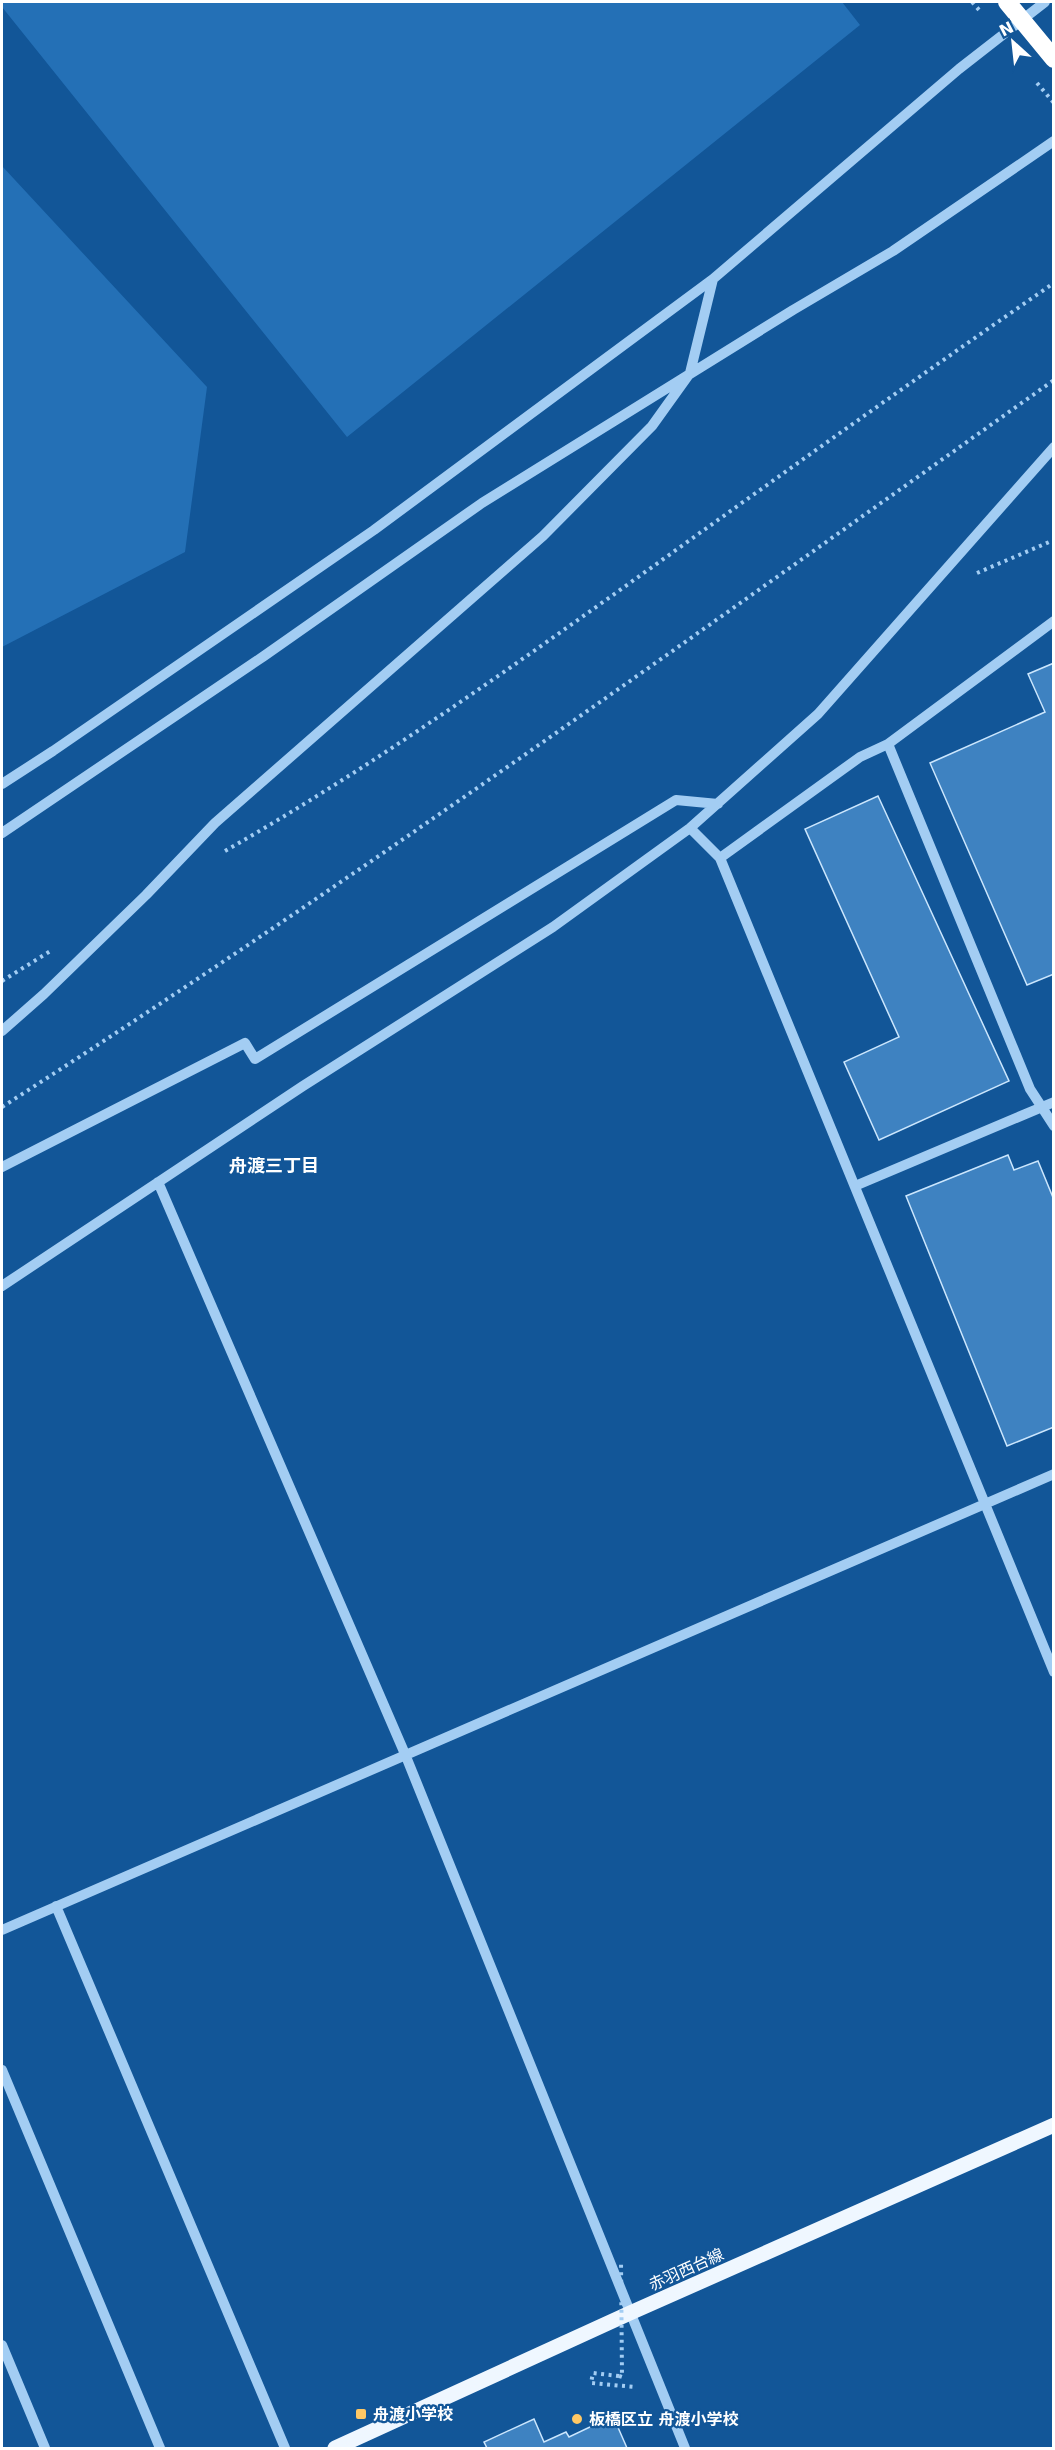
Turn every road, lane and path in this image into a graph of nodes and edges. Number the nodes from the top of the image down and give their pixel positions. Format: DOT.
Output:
graph roads {
  1 [pos="1007,2"];
  2 [pos="1046,2"];
  3 [pos="1053,59"];
  4 [pos="1053,141"];
  5 [pos="713,279"];
  6 [pos="1053,283"];
  7 [pos="690,373"];
  8 [pos="1053,380"];
  9 [pos="1053,447"];
  10 [pos="1053,540"];
  11 [pos="953,561"];
  12 [pos="1053,621"];
  13 [pos="888,744"];
  14 [pos="2,784"];
  15 [pos="718,804"];
  16 [pos="690,828"];
  17 [pos="2,833"];
  18 [pos="219,854"];
  19 [pos="720,858"];
  20 [pos="62,944"];
  21 [pos="2,981"];
  22 [pos="2,1030"];
  23 [pos="1053,1102"];
  24 [pos="2,1107"];
  25 [pos="1042,1107"];
  26 [pos="1053,1126"];
  27 [pos="2,1167"];
  28 [pos="159,1182"];
  29 [pos="855,1186"];
  30 [pos="2,1286"];
  31 [pos="1053,1474"];
  32 [pos="983,1505"];
  33 [pos="1053,1672"];
  34 [pos="405,1754"];
  35 [pos="56,1906"];
  36 [pos="2,1930"];
  37 [pos="2,2070"];
  38 [pos="1053,2125"];
  39 [pos="621,2261"];
  40 [pos="630,2313"];
  41 [pos="2,2345"];
  42 [pos="630,2387"];
  43 [pos="45,2448"];
  44 [pos="160,2448"];
  45 [pos="285,2448"];
  46 [pos="334,2448"];
  47 [pos="685,2448"];
  1 -- 3 [label="highway, bridge"];
  2 -- 5 [label="street"];
  4 -- 7 [label="street"];
  5 -- 7 [label="street"];
  5 -- 14 [label="street"];
  6 -- 18 [label="path"];
  7 -- 17 [label="street"];
  7 -- 22 [label="street"];
  8 -- 24 [label="path"];
  9 -- 11 [label="street"];
  10 -- 11 [label="path"];
  11 -- 15 [label="street"];
  12 -- 13 [label="street"];
  13 -- 19 [label="street"];
  13 -- 25 [label="street"];
  15 -- 16 [label="street"];
  15 -- 27 [label="street"];
  16 -- 19 [label="street"];
  16 -- 28 [label="street"];
  19 -- 29 [label="street"];
  20 -- 21 [label="path"];
  23 -- 25 [label="street"];
  25 -- 26 [label="street"];
  25 -- 29 [label="street"];
  28 -- 30 [label="street"];
  28 -- 34 [label="street"];
  29 -- 32 [label="street"];
  31 -- 32 [label="street"];
  32 -- 33 [label="street"];
  32 -- 34 [label="street"];
  34 -- 35 [label="street"];
  34 -- 40 [label="street"];
  35 -- 36 [label="street"];
  35 -- 45 [label="street"];
  37 -- 44 [label="street"];
  38 -- 40 [label="main road, 赤羽西台線"];
  39 -- 42 [label="path, bridge"];
  40 -- 46 [label="main road, 赤羽西台線"];
  40 -- 47 [label="street"];
  41 -- 43 [label="street"];
}
